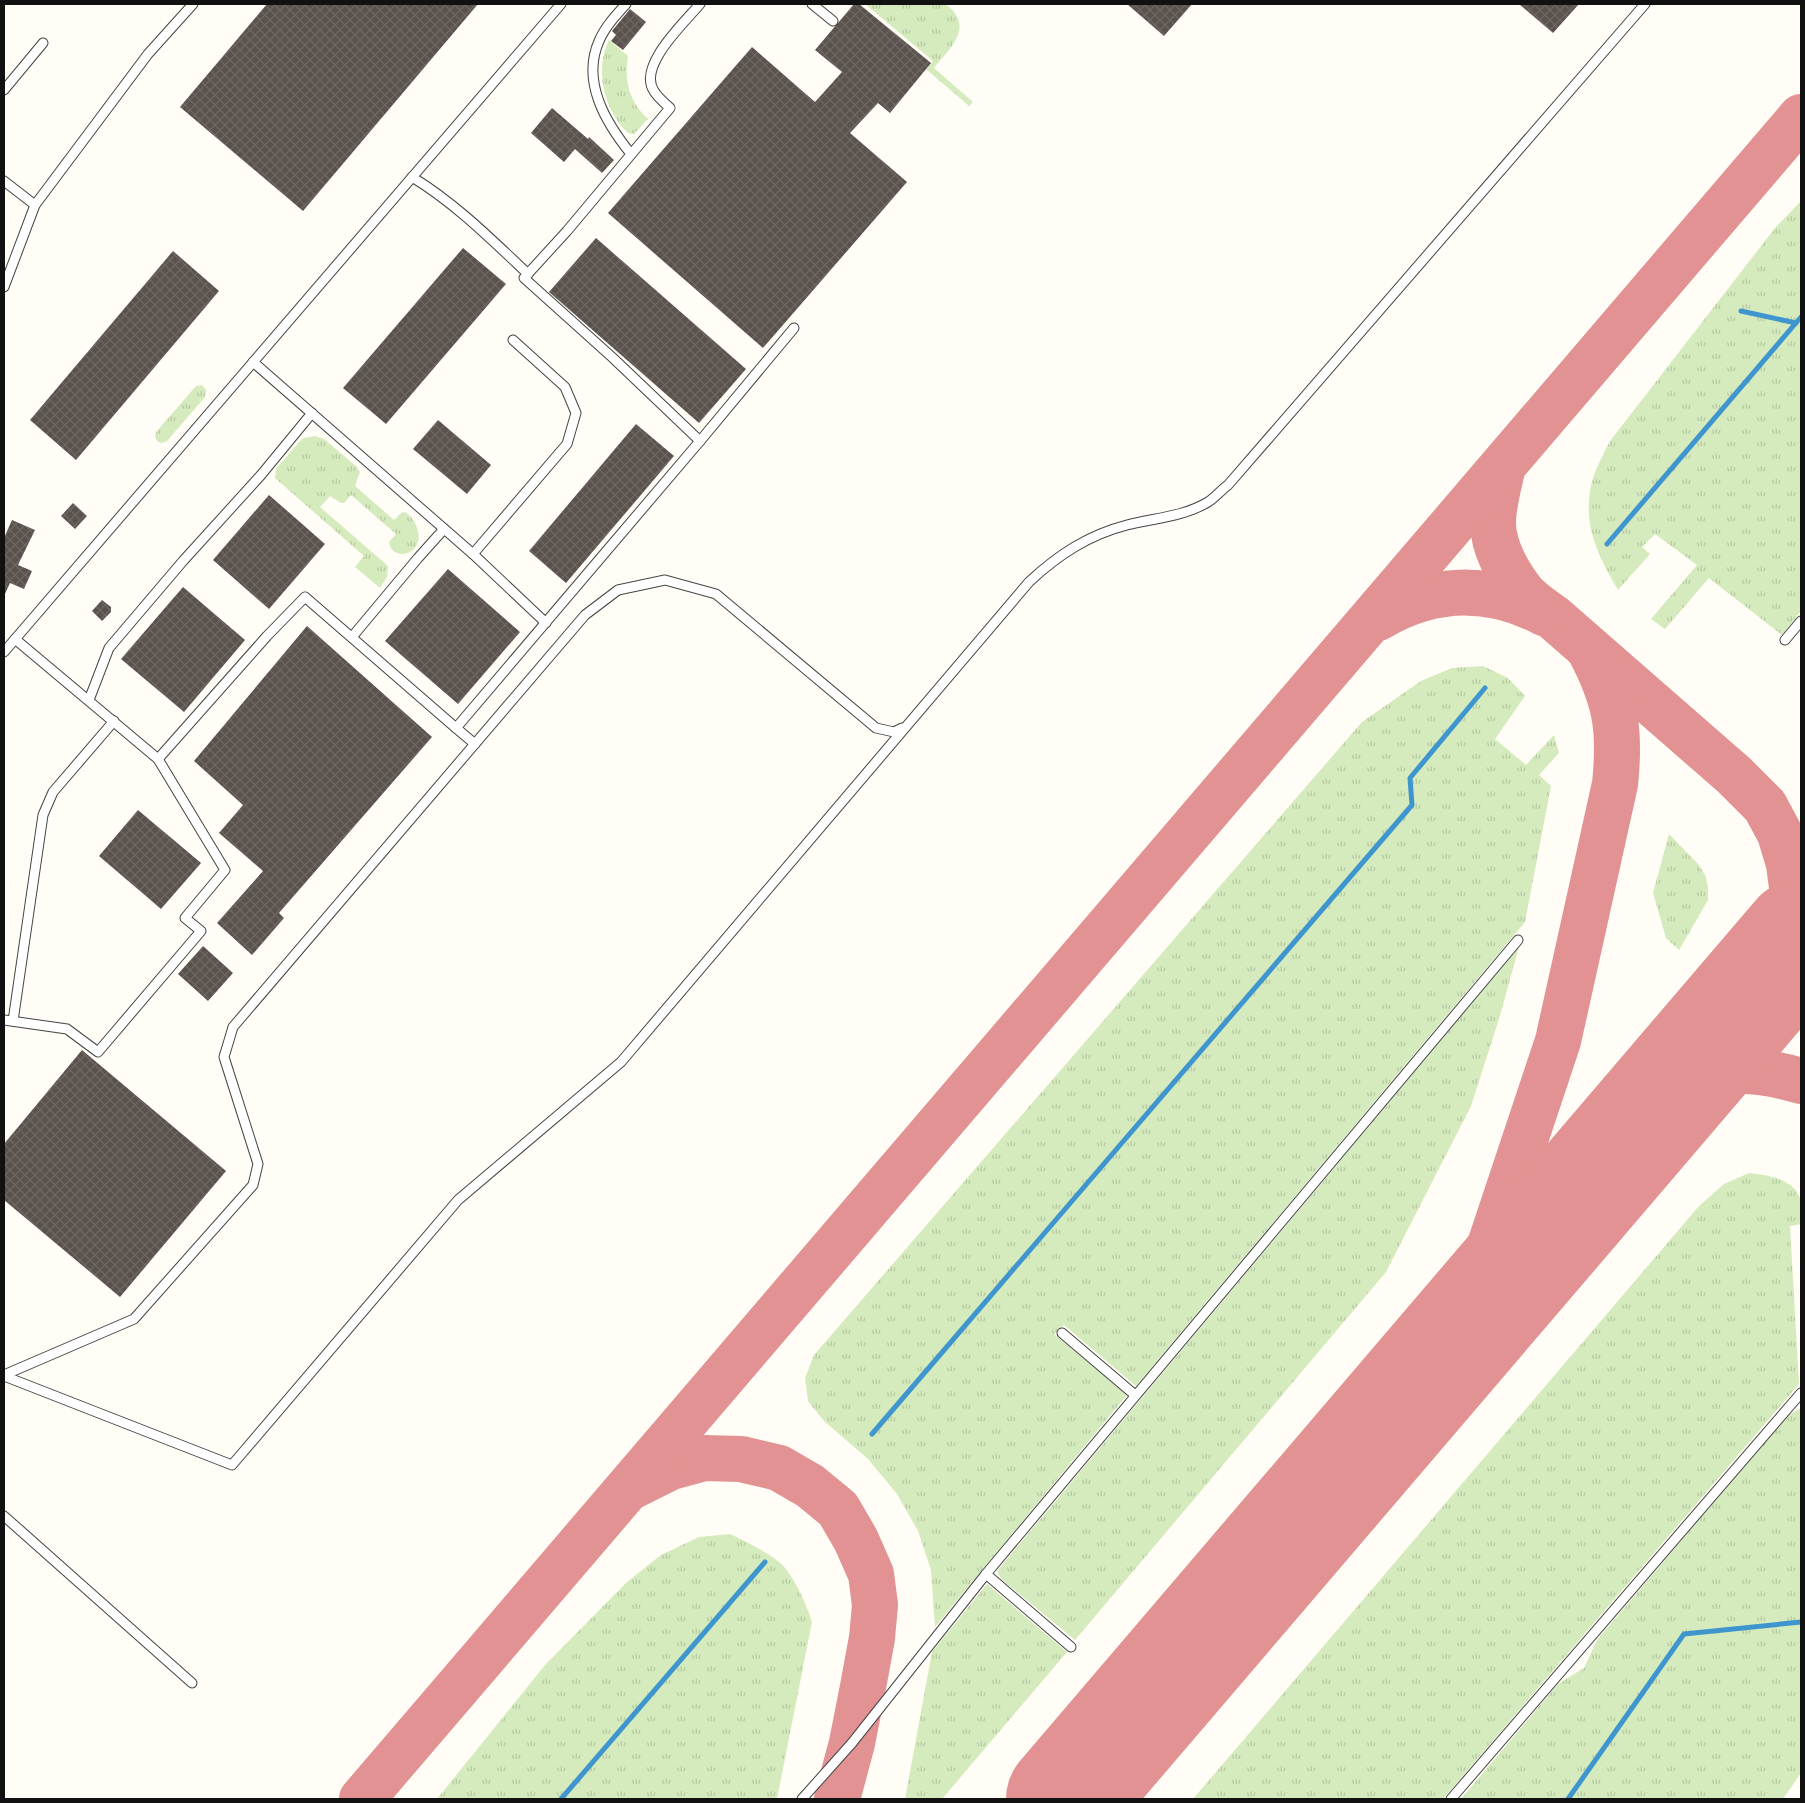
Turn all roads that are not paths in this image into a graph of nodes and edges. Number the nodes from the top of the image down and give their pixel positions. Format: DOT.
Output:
graph roads {
  1 [pos="194,4"];
  2 [pos="561,4"];
  3 [pos="626,4"];
  4 [pos="700,4"];
  5 [pos="812,4"];
  6 [pos="1645,4"];
  7 [pos="832,21"];
  8 [pos="43,43"];
  9 [pos="4,90"];
  10 [pos="631,154"];
  11 [pos="412,177"];
  12 [pos="4,181"];
  13 [pos="35,206"];
  14 [pos="528,274"];
  15 [pos="4,287"];
  16 [pos="794,328"];
  17 [pos="513,340"];
  18 [pos="253,362"];
  19 [pos="312,413"];
  20 [pos="700,441"];
  21 [pos="444,529"];
  22 [pos="473,554"];
  23 [pos="1801,621"];
  24 [pos="546,623"];
  25 [pos="352,637"];
  26 [pos="15,639"];
  27 [pos="1785,640"];
  28 [pos="4,652"];
  29 [pos="89,700"];
  30 [pos="114,721"];
  31 [pos="905,727"];
  32 [pos="456,728"];
  33 [pos="475,744"];
  34 [pos="158,759"];
  35 [pos="1518,940"];
  36 [pos="8,1021"];
  37 [pos="1062,1333"];
  38 [pos="4,1376"];
  39 [pos="1801,1393"];
  40 [pos="1135,1395"];
  41 [pos="4,1516"];
  42 [pos="986,1574"];
  43 [pos="1071,1646"];
  44 [pos="192,1683"];
  45 [pos="802,1799"];
  46 [pos="1452,1799"];
  1 -- 13 [label="lane"];
  2 -- 11 [label="lane"];
  3 -- 10 [label="lane"];
  4 -- 10 [label="lane"];
  5 -- 7 [label="lane"];
  6 -- 31 [label="lane"];
  8 -- 9 [label="lane"];
  10 -- 14 [label="lane"];
  11 -- 14 [label="lane"];
  11 -- 18 [label="lane"];
  12 -- 13 [label="lane"];
  13 -- 15 [label="lane"];
  14 -- 20 [label="lane"];
  16 -- 20 [label="lane"];
  17 -- 22 [label="lane"];
  18 -- 19 [label="lane"];
  18 -- 26 [label="lane"];
  19 -- 21 [label="lane"];
  19 -- 29 [label="lane"];
  20 -- 24 [label="lane"];
  21 -- 22 [label="lane"];
  21 -- 25 [label="lane"];
  22 -- 24 [label="lane"];
  23 -- 27 [label="lane"];
  24 -- 32 [label="lane"];
  25 -- 32 [label="lane"];
  25 -- 34 [label="lane"];
  26 -- 28 [label="lane"];
  26 -- 29 [label="lane"];
  29 -- 30 [label="lane"];
  30 -- 34 [label="lane"];
  30 -- 36 [label="lane"];
  31 -- 33 [label="lane"];
  31 -- 38 [label="lane"];
  32 -- 33 [label="lane"];
  33 -- 38 [label="lane"];
  34 -- 36 [label="lane"];
  35 -- 40 [label="lane"];
  37 -- 40 [label="lane"];
  39 -- 46 [label="lane"];
  40 -- 42 [label="lane"];
  41 -- 44 [label="lane"];
  42 -- 43 [label="lane"];
  42 -- 45 [label="lane"];
}
